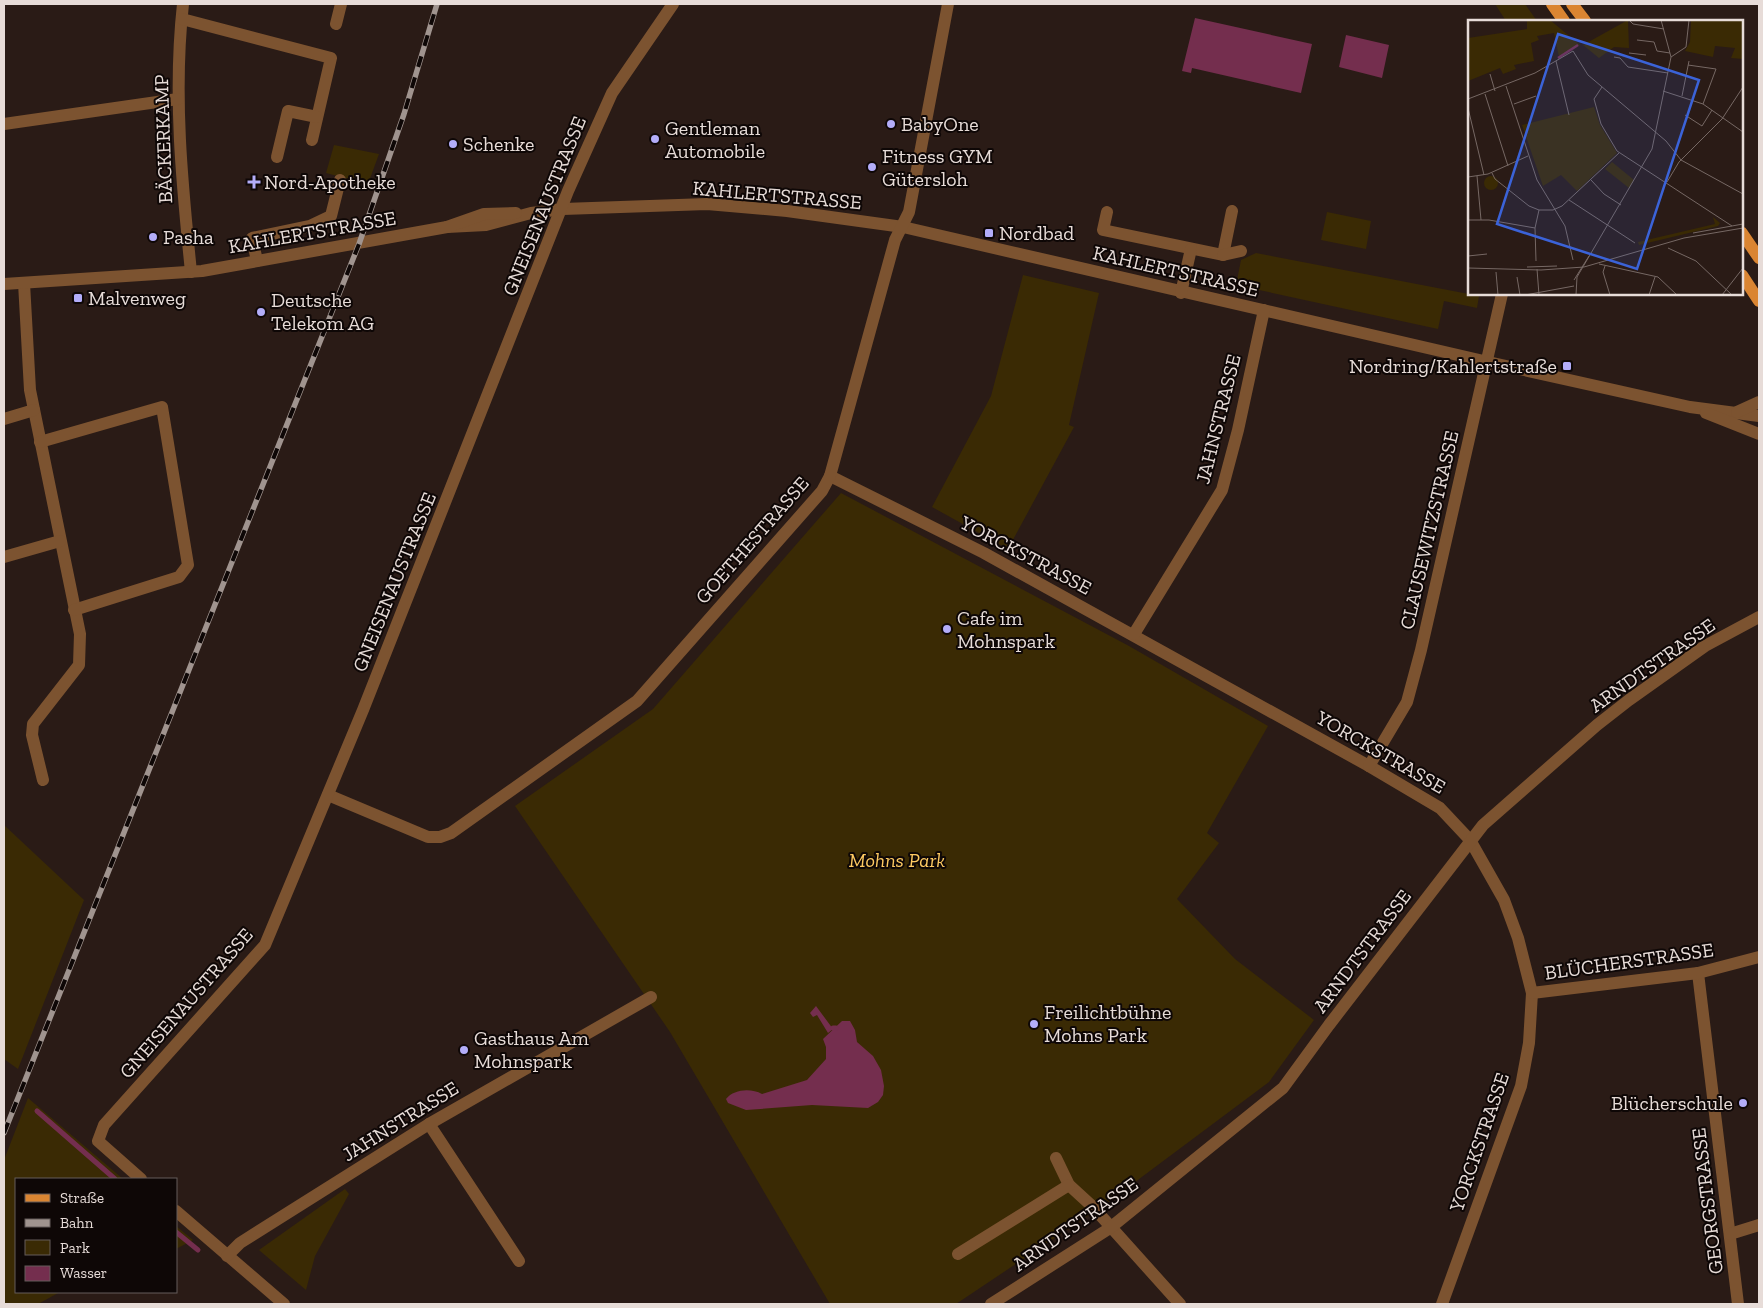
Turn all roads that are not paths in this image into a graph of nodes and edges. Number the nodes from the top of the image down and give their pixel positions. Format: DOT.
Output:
graph roads {
  1 [pos="183,4"];
  2 [pos="341,4"];
  3 [pos="673,4"];
  4 [pos="948,4"];
  5 [pos="1552,4"];
  6 [pos="1572,4"];
  7 [pos="182,19"];
  8 [pos="1563,20"];
  9 [pos="1584,20"];
  10 [pos="336,24"];
  11 [pos="178,99"];
  12 [pos="317,117"];
  13 [pos="4,124"];
  14 [pos="312,140"];
  15 [pos="277,157"];
  16 [pos="340,180"];
  17 [pos="563,208"];
  18 [pos="1232,211"];
  19 [pos="1107,212"];
  20 [pos="903,227"];
  21 [pos="1743,234"];
  22 [pos="1191,249"];
  23 [pos="1241,251"];
  24 [pos="1223,255"];
  25 [pos="1759,258"];
  26 [pos="257,261"];
  27 [pos="191,272"];
  28 [pos="1743,277"];
  29 [pos="24,283"];
  30 [pos="4,284"];
  31 [pos="1181,293"];
  32 [pos="1502,295"];
  33 [pos="1759,301"];
  34 [pos="1264,310"];
  35 [pos="1488,362"];
  36 [pos="1759,402"];
  37 [pos="1690,407"];
  38 [pos="34,410"];
  39 [pos="1737,412"];
  40 [pos="1759,416"];
  41 [pos="4,419"];
  42 [pos="1759,434"];
  43 [pos="40,442"];
  44 [pos="830,476"];
  45 [pos="60,541"];
  46 [pos="4,557"];
  47 [pos="74,610"];
  48 [pos="1759,617"];
  49 [pos="1134,634"];
  50 [pos="1369,766"];
  51 [pos="44,780"];
  52 [pos="328,795"];
  53 [pos="1470,840"];
  54 [pos="1759,957"];
  55 [pos="1698,973"];
  56 [pos="1532,992"];
  57 [pos="651,998"];
  58 [pos="429,1124"];
  59 [pos="1056,1158"];
  60 [pos="140,1178"];
  61 [pos="1069,1185"];
  62 [pos="178,1213"];
  63 [pos="1759,1225"];
  64 [pos="1110,1228"];
  65 [pos="1730,1234"];
  66 [pos="958,1254"];
  67 [pos="227,1256"];
  68 [pos="519,1261"];
  69 [pos="284,1304"];
  70 [pos="990,1304"];
  71 [pos="1180,1304"];
  72 [pos="1442,1304"];
  73 [pos="1738,1304"];
  1 -- 7 [label="street, BÄCKERKAMP"];
  2 -- 10 [label="street"];
  3 -- 17 [label="street, GNEISENAUSTRASSE"];
  4 -- 20 [label="street, GOETHESTRASSE"];
  5 -- 8 [label="main road"];
  6 -- 9 [label="main road"];
  7 -- 11 [label="street, BÄCKERKAMP"];
  7 -- 12 [label="street"];
  11 -- 13 [label="street"];
  11 -- 27 [label="street, BÄCKERKAMP"];
  12 -- 14 [label="street"];
  12 -- 15 [label="street"];
  16 -- 26 [label="street"];
  17 -- 20 [label="street, KAHLERTSTRASSE"];
  17 -- 26 [label="street, KAHLERTSTRASSE"];
  17 -- 52 [label="street, GNEISENAUSTRASSE"];
  18 -- 24 [label="street"];
  19 -- 22 [label="street"];
  20 -- 31 [label="street, KAHLERTSTRASSE"];
  20 -- 44 [label="street, GOETHESTRASSE"];
  21 -- 25 [label="main road"];
  22 -- 24 [label="street"];
  22 -- 31 [label="street"];
  23 -- 24 [label="street"];
  26 -- 27 [label="street, KAHLERTSTRASSE"];
  27 -- 29 [label="street, KAHLERTSTRASSE"];
  28 -- 33 [label="main road"];
  29 -- 30 [label="street, KAHLERTSTRASSE"];
  29 -- 38 [label="street"];
  31 -- 34 [label="street, KAHLERTSTRASSE"];
  32 -- 35 [label="street, CLAUSEWITZSTRASSE"];
  34 -- 35 [label="street, KAHLERTSTRASSE"];
  34 -- 49 [label="street, JAHNSTRASSE"];
  35 -- 37 [label="street, KAHLERTSTRASSE"];
  35 -- 50 [label="street, CLAUSEWITZSTRASSE"];
  36 -- 39 [label="street"];
  37 -- 39 [label="street, KAHLERTSTRASSE"];
  37 -- 42 [label="street, KAHLERTSTRASSE"];
  38 -- 41 [label="street"];
  38 -- 43 [label="street"];
  39 -- 40 [label="street, KAHLERTSTRASSE"];
  43 -- 45 [label="street"];
  43 -- 47 [label="street"];
  44 -- 49 [label="street, YORCKSTRASSE"];
  44 -- 52 [label="street, GOETHESTRASSE"];
  45 -- 46 [label="street"];
  45 -- 47 [label="street"];
  47 -- 51 [label="street"];
  48 -- 53 [label="street, ARNDTSTRASSE"];
  49 -- 50 [label="street, YORCKSTRASSE"];
  50 -- 53 [label="street, YORCKSTRASSE"];
  52 -- 60 [label="street, GNEISENAUSTRASSE"];
  53 -- 56 [label="street, YORCKSTRASSE"];
  53 -- 64 [label="street, ARNDTSTRASSE"];
  54 -- 55 [label="street, BLÜCHERSTRASSE"];
  55 -- 56 [label="street, BLÜCHERSTRASSE"];
  55 -- 65 [label="street, GEORGSTRASSE"];
  56 -- 72 [label="street, YORCKSTRASSE"];
  57 -- 58 [label="street, JAHNSTRASSE"];
  58 -- 67 [label="street, JAHNSTRASSE"];
  58 -- 68 [label="street"];
  59 -- 61 [label="street"];
  61 -- 64 [label="street"];
  61 -- 66 [label="street"];
  62 -- 67 [label="street"];
  63 -- 65 [label="street"];
  64 -- 70 [label="street, ARNDTSTRASSE"];
  64 -- 71 [label="street"];
  65 -- 73 [label="street, GEORGSTRASSE"];
  67 -- 69 [label="street"];
}
